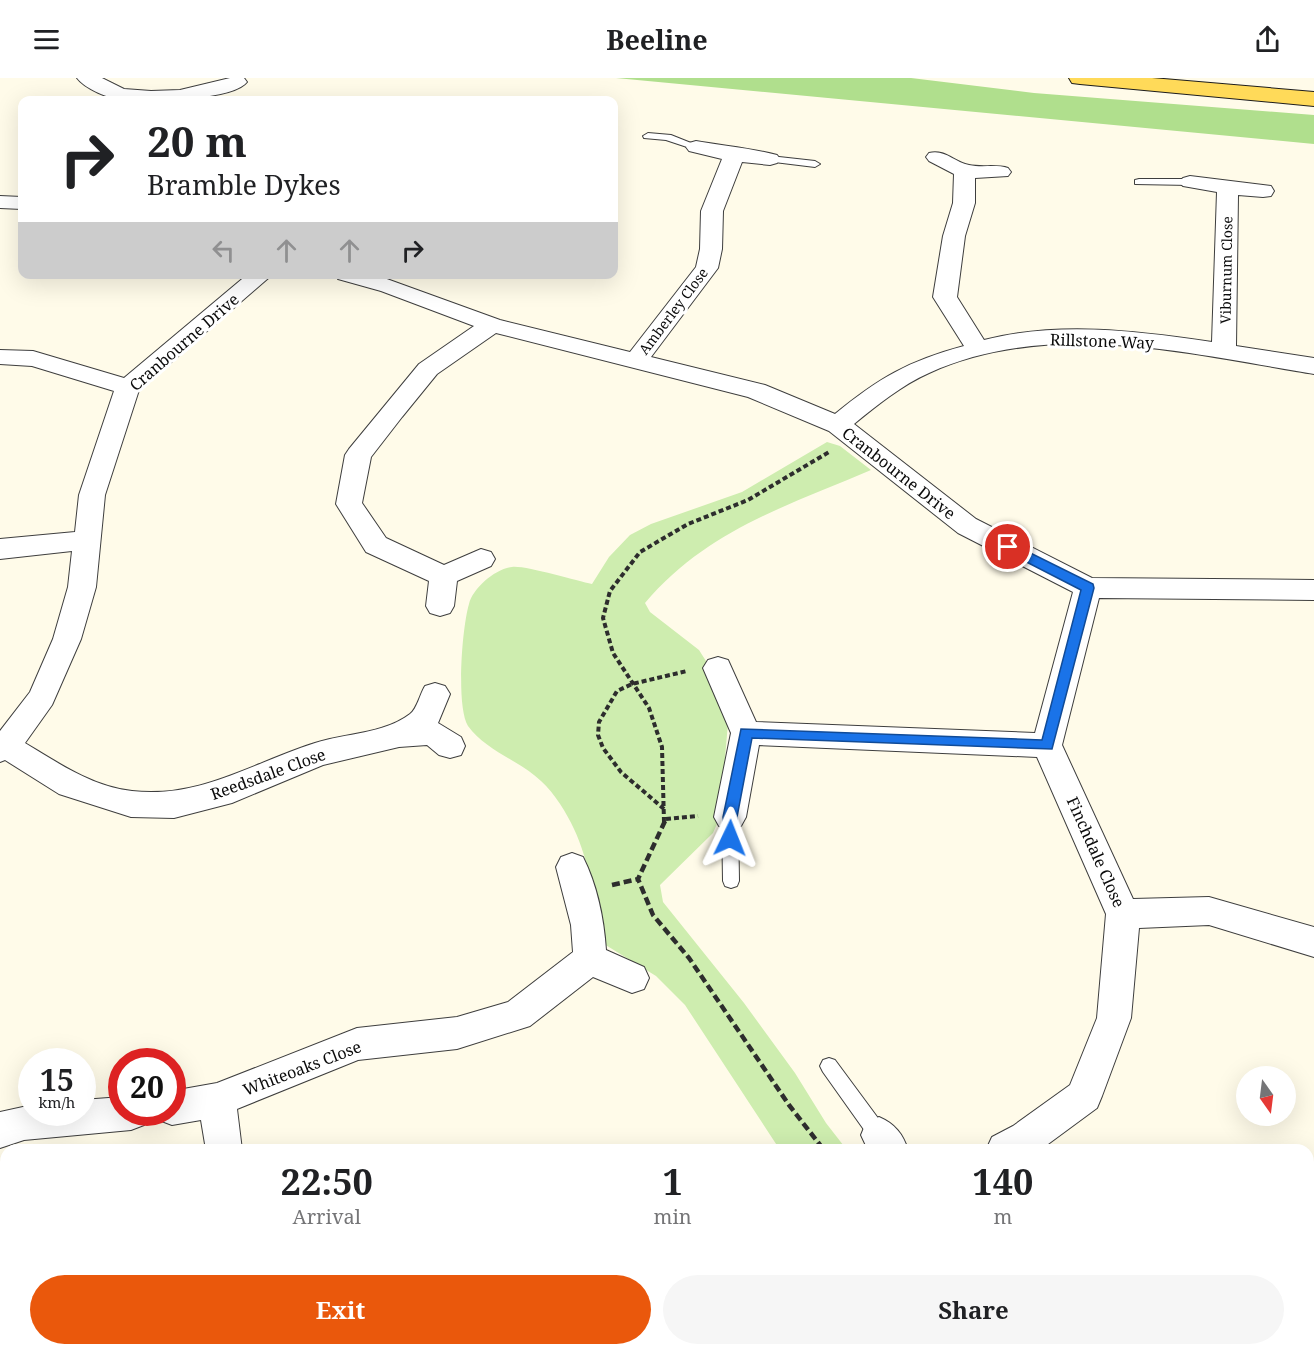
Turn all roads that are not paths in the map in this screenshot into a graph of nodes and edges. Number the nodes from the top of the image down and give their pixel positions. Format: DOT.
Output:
graph roads {
  1 [pos="87,78"];
  2 [pos="1080,78"];
  3 [pos="237,82"];
  4 [pos="210,96"];
  5 [pos="1314,99"];
  6 [pos="648,136"];
  7 [pos="696,147"];
  8 [pos="734,155"];
  9 [pos="936,158"];
  10 [pos="770,159"];
  11 [pos="815,164"];
  12 [pos="964,171"];
  13 [pos="1001,172"];
  14 [pos="1139,182"];
  15 [pos="1191,182"];
  16 [pos="1228,187"];
  17 [pos="1263,191"];
  18 [pos="0,202"];
  19 [pos="18,203"];
  20 [pos="256,279"];
  21 [pos="395,280"];
  22 [pos="492,325"];
  23 [pos="977,348"];
  24 [pos="1224,352"];
  25 [pos="0,357"];
  26 [pos="635,362"];
  27 [pos="1314,366"];
  28 [pos="128,387"];
  29 [pos="847,431"];
  30 [pos="86,540"];
  31 [pos="0,549"];
  32 [pos="481,559"];
  33 [pos="444,576"];
  34 [pos="1088,588"];
  35 [pos="1314,590"];
  36 [pos="440,606"];
  37 [pos="718,668"];
  38 [pos="435,694"];
  39 [pos="746,733"];
  40 [pos="399,735"];
  41 [pos="1047,745"];
  42 [pos="450,746"];
  43 [pos="3,748"];
  44 [pos="730,817"];
  45 [pos="572,867"];
  46 [pos="731,881"];
  47 [pos="1123,914"];
  48 [pos="1314,942"];
  49 [pos="590,959"];
  50 [pos="632,978"];
  51 [pos="829,1066"];
  52 [pos="217,1100"];
  53 [pos="186,1105"];
  54 [pos="108,1115"];
  55 [pos="0,1130"];
  56 [pos="884,1143"];
  57 [pos="223,1144"];
  58 [pos="1016,1144"];
  1 -- 4 [label="street"];
  2 -- 5 [label="main road"];
  3 -- 4 [label="street"];
  6 -- 7 [label="lane"];
  7 -- 8 [label="street"];
  8 -- 10 [label="street"];
  8 -- 26 [label="street, Amberley Close"];
  9 -- 12 [label="street"];
  10 -- 11 [label="lane"];
  12 -- 13 [label="street"];
  12 -- 23 [label="street"];
  14 -- 15 [label="lane"];
  15 -- 16 [label="street"];
  16 -- 17 [label="street"];
  16 -- 24 [label="street, Viburnum Close"];
  18 -- 19 [label="street"];
  20 -- 28 [label="street, Cranbourne Drive"];
  21 -- 22 [label="street, Cranbourne Drive"];
  22 -- 26 [label="street, Cranbourne Drive"];
  22 -- 33 [label="street"];
  23 -- 24 [label="street, Rillstone Way"];
  23 -- 29 [label="street, Rillstone Way"];
  24 -- 27 [label="street, Rillstone Way"];
  25 -- 28 [label="street"];
  26 -- 29 [label="street, Cranbourne Drive"];
  28 -- 30 [label="street, Cranbourne Drive"];
  29 -- 34 [label="street, Cranbourne Drive"];
  30 -- 31 [label="street"];
  30 -- 43 [label="street, Cranbourne Drive"];
  32 -- 33 [label="street"];
  33 -- 36 [label="street"];
  34 -- 35 [label="street, Cranbourne Drive"];
  34 -- 41 [label="street"];
  37 -- 39 [label="street"];
  38 -- 40 [label="street, Reedsdale Close"];
  39 -- 41 [label="street"];
  39 -- 44 [label="street"];
  40 -- 42 [label="street, Reedsdale Close"];
  40 -- 43 [label="street, Reedsdale Close"];
  41 -- 47 [label="street, Finchdale Close"];
  44 -- 46 [label="lane"];
  45 -- 49 [label="street"];
  47 -- 48 [label="street"];
  47 -- 58 [label="street, Finchdale Close"];
  49 -- 50 [label="street"];
  49 -- 52 [label="street, Whiteoaks Close"];
  51 -- 56 [label="lane"];
  52 -- 53 [label="street, Whiteoaks Close"];
  52 -- 57 [label="street"];
  54 -- 55 [label="street"];
}
